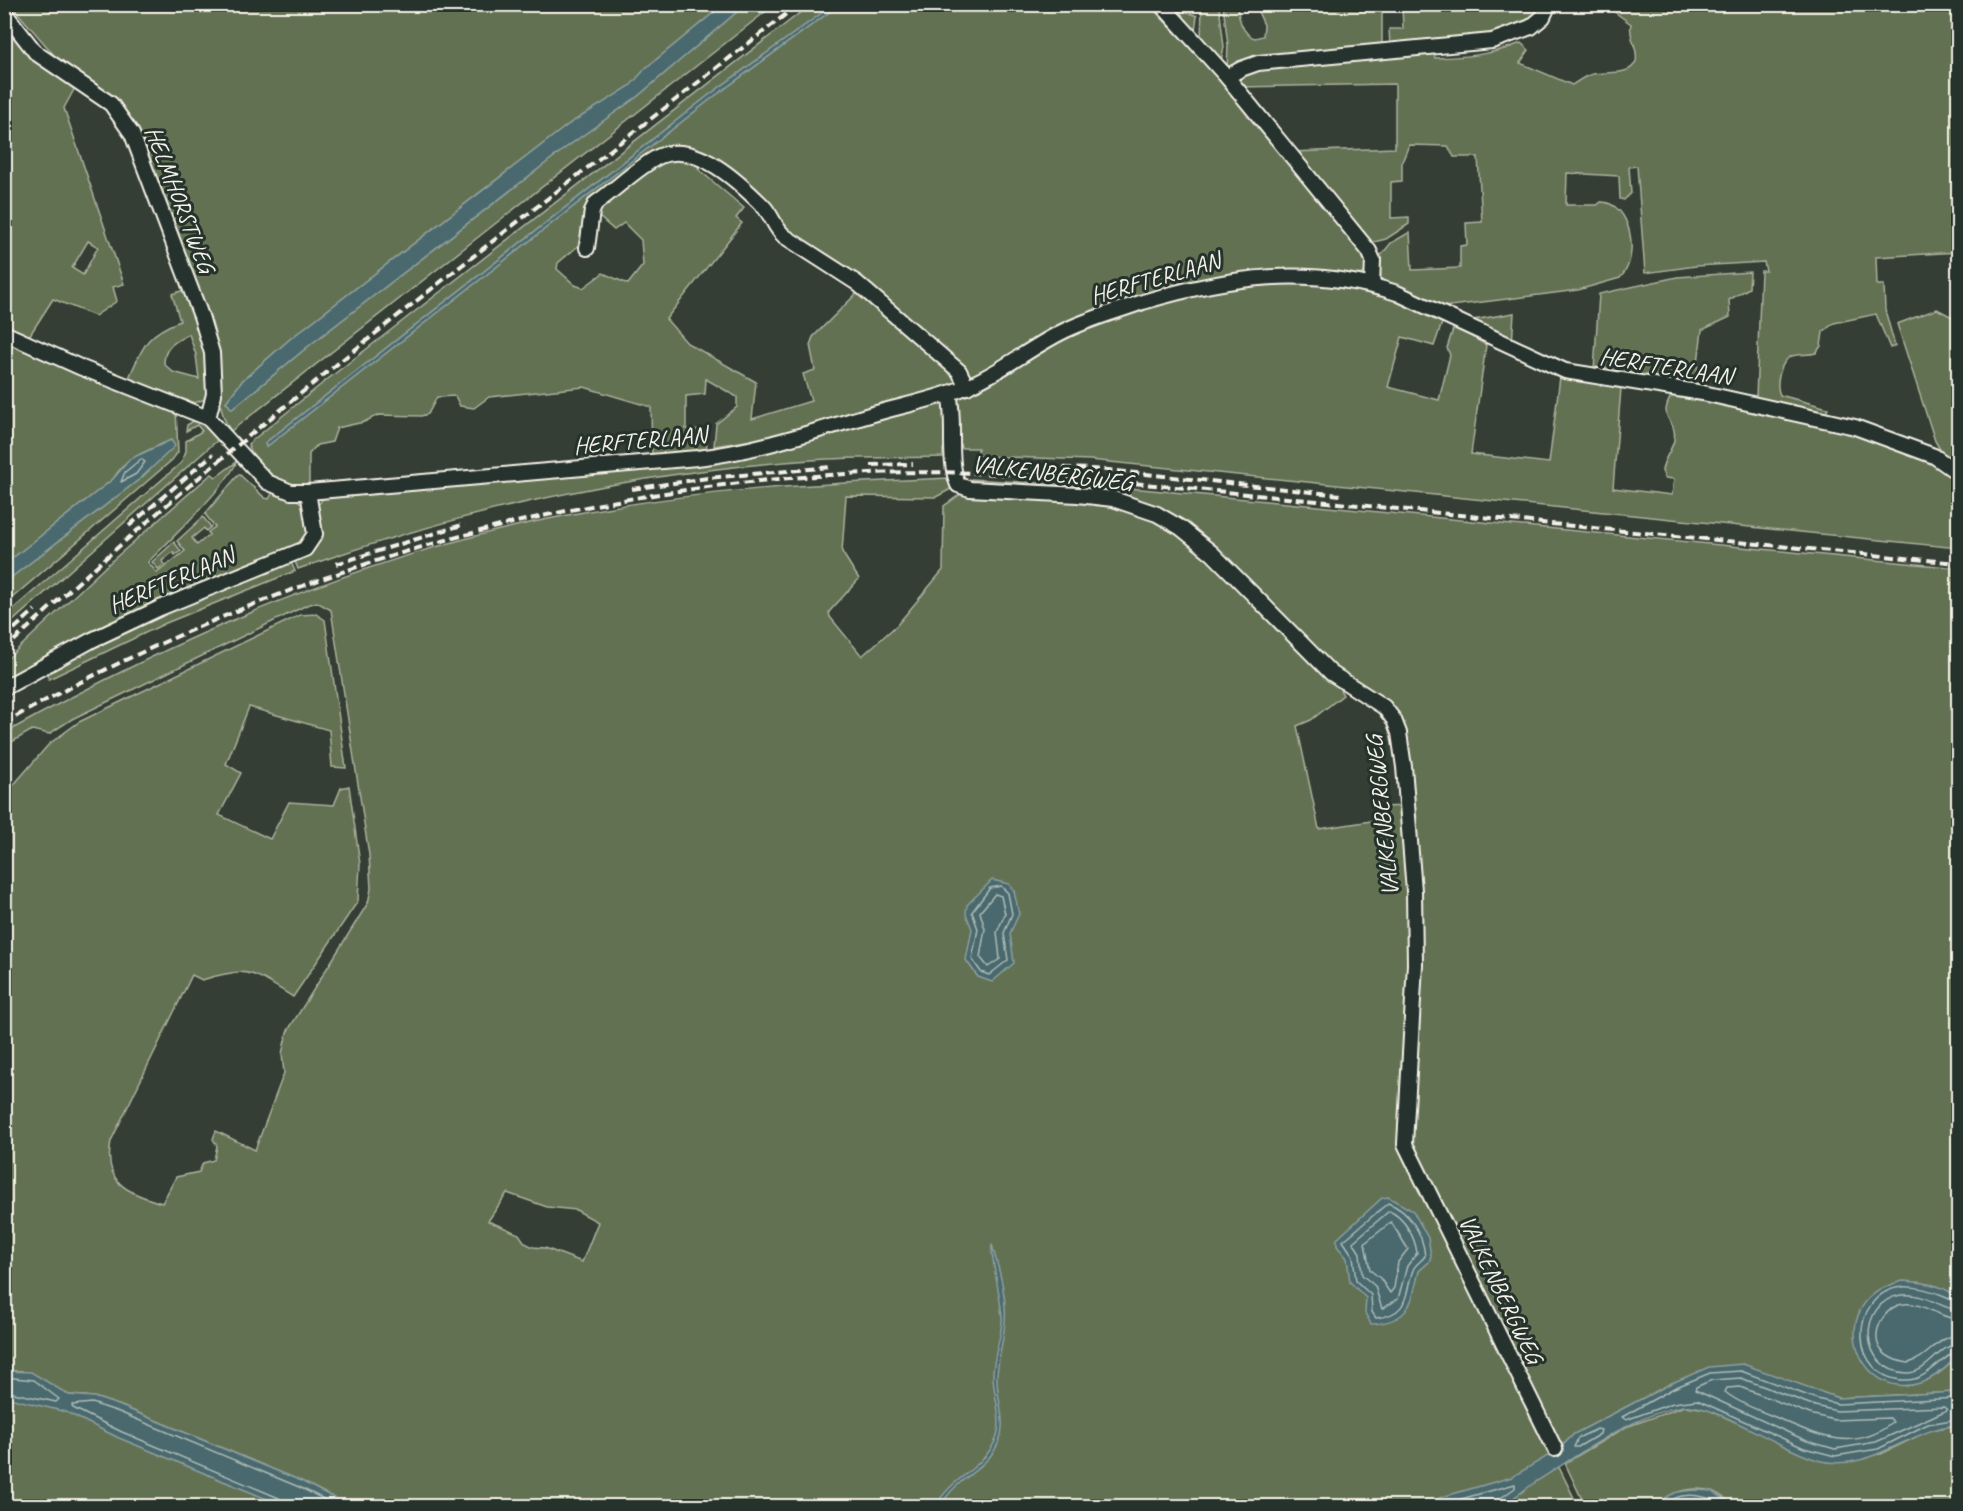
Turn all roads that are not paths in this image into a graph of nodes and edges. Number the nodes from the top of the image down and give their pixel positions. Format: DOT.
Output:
graph roads {
  1 [pos="1161,4"];
  2 [pos="1548,4"];
  3 [pos="4,12"];
  4 [pos="1227,78"];
  5 [pos="587,248"];
  6 [pos="1372,285"];
  7 [pos="4,333"];
  8 [pos="968,387"];
  9 [pos="949,393"];
  10 [pos="208,418"];
  11 [pos="1959,473"];
  12 [pos="308,492"];
  13 [pos="4,688"];
  14 [pos="1555,1449"];
  1 -- 4 [label="street"];
  2 -- 4 [label="street"];
  3 -- 10 [label="street, HELMHORSTWEG"];
  4 -- 6 [label="street"];
  5 -- 8 [label="street"];
  6 -- 8 [label="street, HERFTERLAAN"];
  6 -- 11 [label="street, HERFTERLAAN"];
  7 -- 10 [label="street, HERFTERLAAN"];
  8 -- 9 [label="street, HERFTERLAAN"];
  9 -- 12 [label="street, HERFTERLAAN"];
  9 -- 14 [label="street, VALKENBERGWEG"];
  10 -- 12 [label="street, HERFTERLAAN"];
  12 -- 13 [label="street, HERFTERLAAN"];
}
